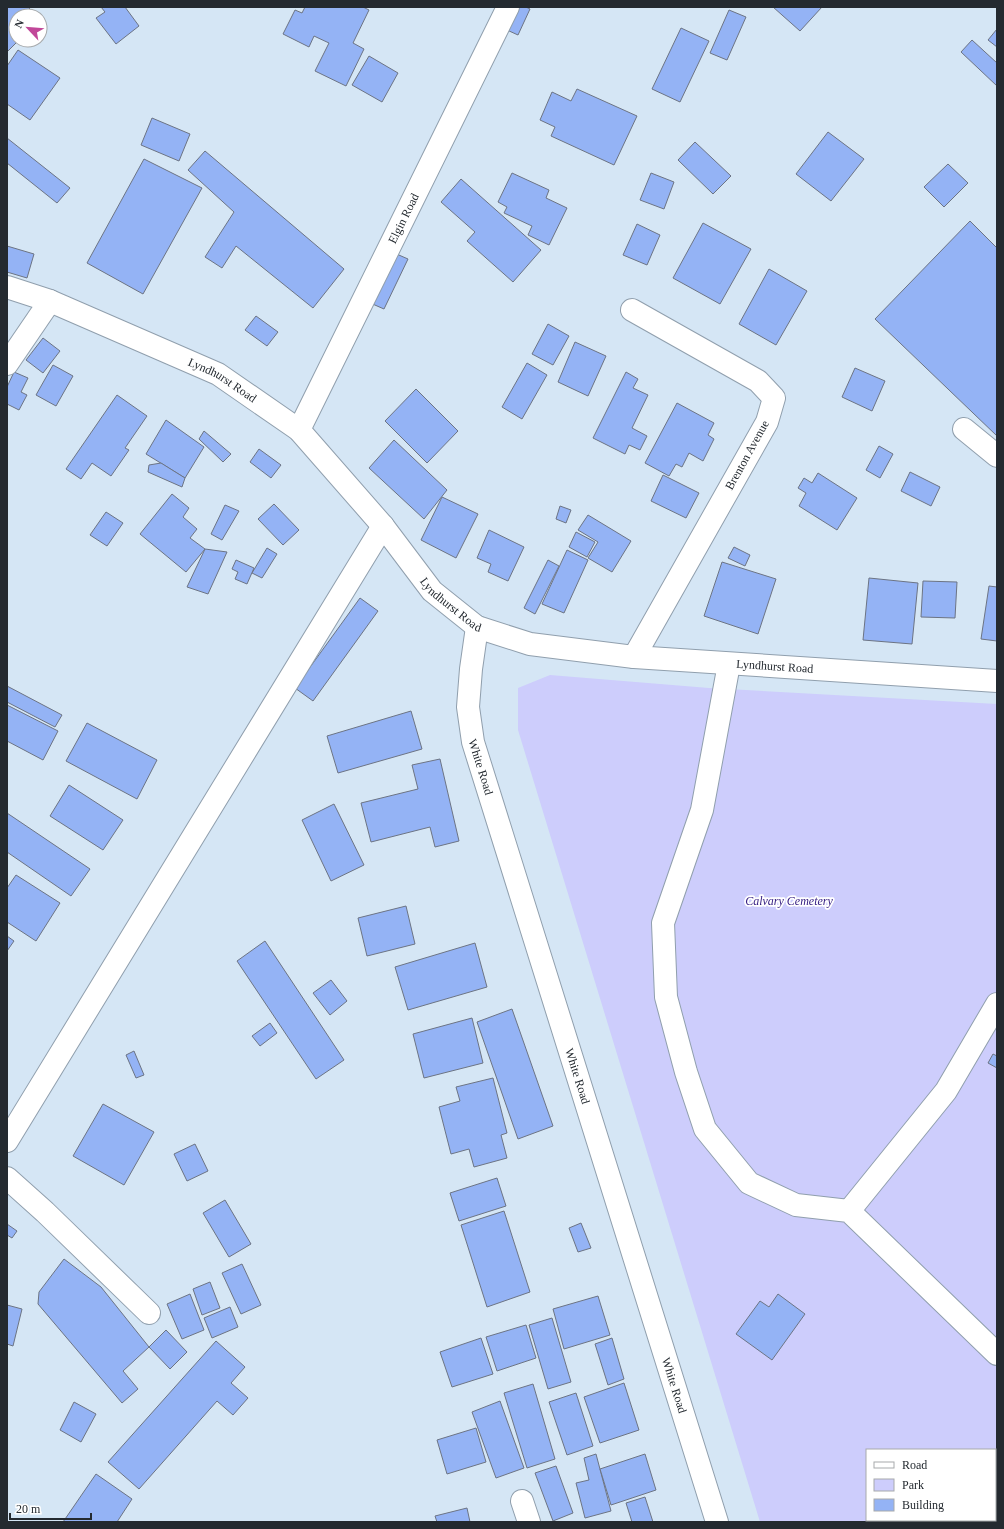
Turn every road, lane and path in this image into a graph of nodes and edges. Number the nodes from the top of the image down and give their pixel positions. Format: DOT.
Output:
graph roads {
  1 [pos="508,7"];
  2 [pos="7,287"];
  3 [pos="50,301"];
  4 [pos="632,310"];
  5 [pos="7,364"];
  6 [pos="964,429"];
  7 [pos="299,430"];
  8 [pos="997,456"];
  9 [pos="383,526"];
  10 [pos="477,627"];
  11 [pos="634,657"];
  12 [pos="729,664"];
  13 [pos="997,681"];
  14 [pos="997,1004"];
  15 [pos="7,1141"];
  16 [pos="7,1178"];
  17 [pos="849,1211"];
  18 [pos="149,1313"];
  19 [pos="997,1354"];
  20 [pos="522,1501"];
  21 [pos="529,1522"];
  22 [pos="717,1522"];
  1 -- 7 [label="street, Elgin Road"];
  2 -- 3 [label="street, Lyndhurst Road"];
  3 -- 5 [label="street"];
  3 -- 7 [label="street, Lyndhurst Road"];
  4 -- 11 [label="street, Brenton Avenue"];
  6 -- 8 [label="street"];
  7 -- 9 [label="street, Lyndhurst Road"];
  9 -- 10 [label="street, Lyndhurst Road"];
  9 -- 15 [label="street"];
  10 -- 11 [label="street, Lyndhurst Road"];
  10 -- 22 [label="street, White Road"];
  11 -- 12 [label="street, Lyndhurst Road"];
  12 -- 13 [label="street, Lyndhurst Road"];
  12 -- 17 [label="street"];
  14 -- 17 [label="street"];
  16 -- 18 [label="street"];
  17 -- 19 [label="street"];
  20 -- 21 [label="street"];
}
